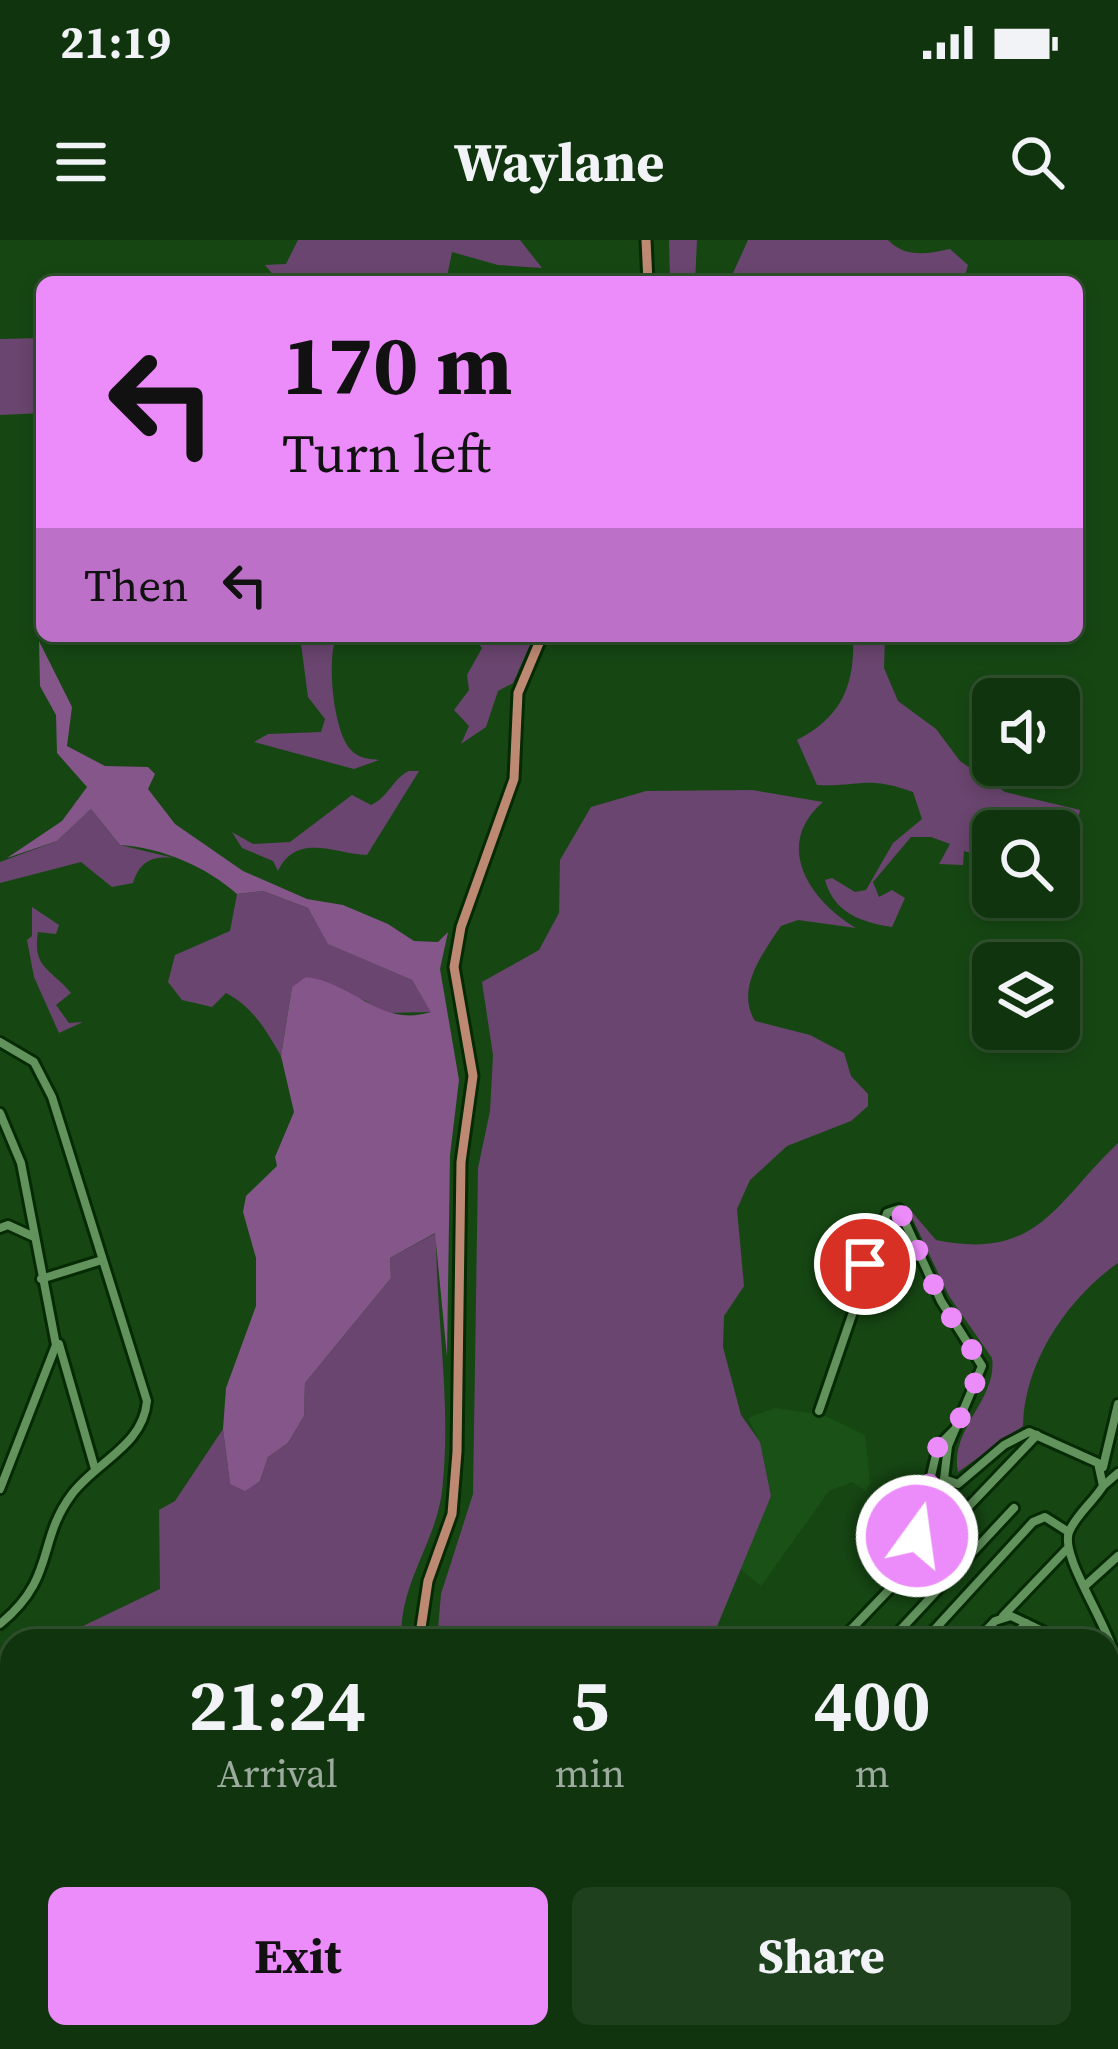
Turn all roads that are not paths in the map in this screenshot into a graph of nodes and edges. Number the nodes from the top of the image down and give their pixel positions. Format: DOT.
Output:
graph roads {
  1 [pos="646,240"];
  2 [pos="648,276"];
  3 [pos="539,642"];
  4 [pos="0,1042"];
  5 [pos="0,1113"];
  6 [pos="3,1125"];
  7 [pos="0,1216"];
  8 [pos="4,1226"];
  9 [pos="33,1237"];
  10 [pos="102,1260"];
  11 [pos="41,1280"];
  12 [pos="55,1330"];
  13 [pos="1118,1404"];
  14 [pos="819,1411"];
  15 [pos="956,1428"];
  16 [pos="1038,1434"];
  17 [pos="1102,1468"];
  18 [pos="95,1469"];
  19 [pos="1118,1473"];
  20 [pos="1103,1486"];
  21 [pos="0,1489"];
  22 [pos="1014,1508"];
  23 [pos="1068,1536"];
  24 [pos="1068,1548"];
  25 [pos="1118,1556"];
  26 [pos="1118,1570"];
  27 [pos="1100,1576"];
  28 [pos="894,1585"];
  29 [pos="1086,1585"];
  30 [pos="1003,1616"];
  31 [pos="1026,1623"];
  32 [pos="0,1624"];
  33 [pos="1114,1628"];
  34 [pos="421,1629"];
  35 [pos="852,1629"];
  36 [pos="901,1629"];
  37 [pos="935,1629"];
  38 [pos="989,1629"];
  39 [pos="1021,1629"];
  40 [pos="1038,1629"];
  1 -- 2 [label="main road"];
  3 -- 34 [label="main road"];
  4 -- 10 [label="street"];
  5 -- 6 [label="street"];
  6 -- 9 [label="street"];
  7 -- 8 [label="street"];
  8 -- 9 [label="street"];
  9 -- 11 [label="street"];
  10 -- 11 [label="street"];
  10 -- 18 [label="street"];
  11 -- 12 [label="street"];
  12 -- 18 [label="street"];
  12 -- 21 [label="street"];
  13 -- 17 [label="street"];
  14 -- 15 [label="street"];
  15 -- 16 [label="street"];
  15 -- 28 [label="street"];
  16 -- 17 [label="street"];
  16 -- 28 [label="street"];
  17 -- 20 [label="street"];
  18 -- 32 [label="street"];
  19 -- 20 [label="street"];
  20 -- 23 [label="street"];
  22 -- 36 [label="street"];
  23 -- 24 [label="street"];
  23 -- 37 [label="street"];
  24 -- 29 [label="street"];
  24 -- 30 [label="street"];
  25 -- 27 [label="street"];
  26 -- 27 [label="street"];
  27 -- 29 [label="street"];
  28 -- 35 [label="street"];
  29 -- 33 [label="street"];
  30 -- 31 [label="street"];
  30 -- 38 [label="street"];
  31 -- 39 [label="street"];
  31 -- 40 [label="street"];
}
